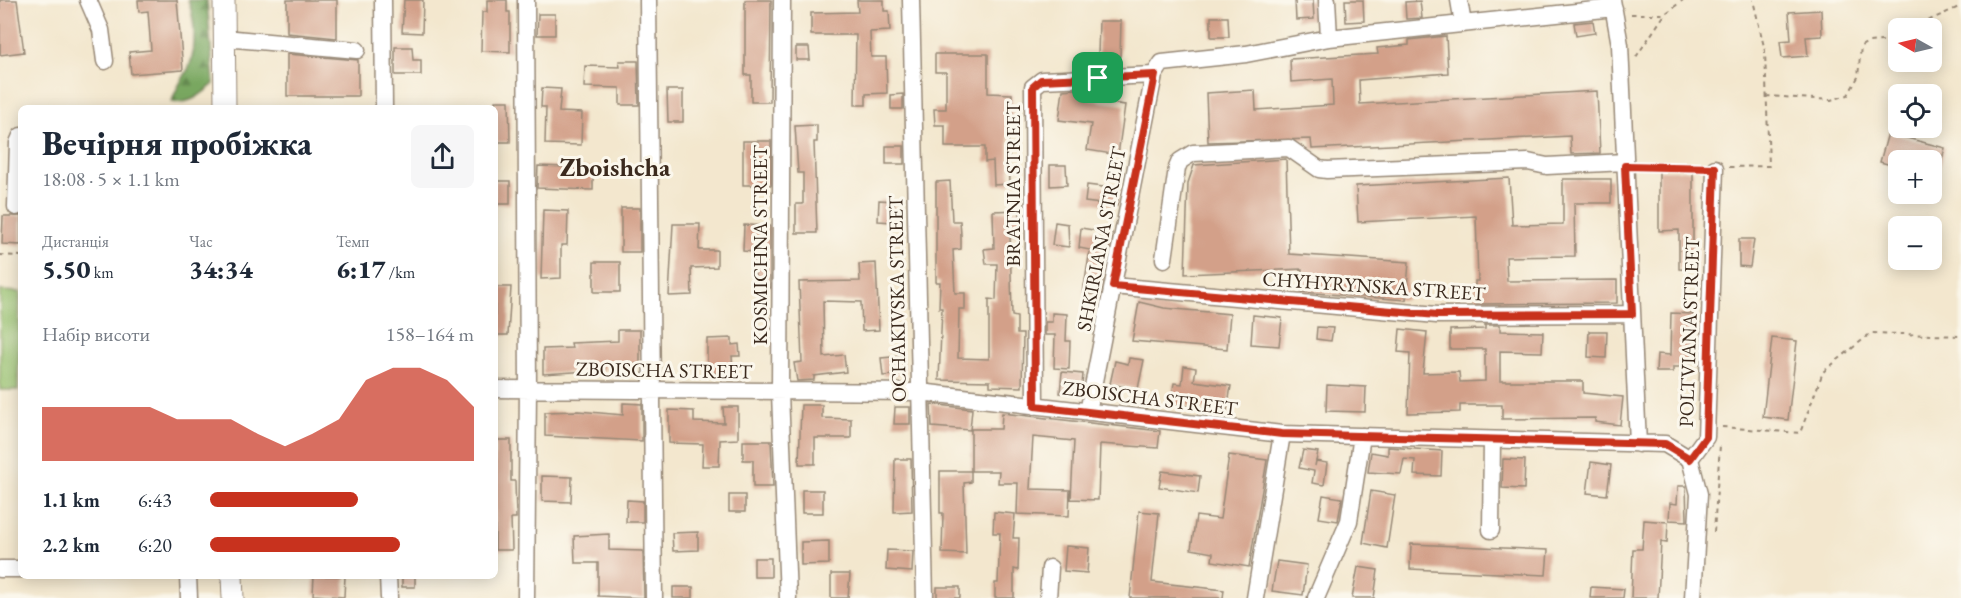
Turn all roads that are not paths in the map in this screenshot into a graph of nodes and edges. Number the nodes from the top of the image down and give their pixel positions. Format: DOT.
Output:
graph roads {
  1 [pos="88,0"];
  2 [pos="224,0"];
  3 [pos="383,0"];
  4 [pos="526,0"];
  5 [pos="648,0"];
  6 [pos="782,0"];
  7 [pos="911,0"];
  8 [pos="1327,0"];
  9 [pos="1459,0"];
  10 [pos="1614,7"];
  11 [pos="1463,24"];
  12 [pos="224,38"];
  13 [pos="1329,39"];
  14 [pos="357,50"];
  15 [pos="105,61"];
  16 [pos="1155,75"];
  17 [pos="225,105"];
  18 [pos="384,105"];
  19 [pos="1625,164"];
  20 [pos="1715,168"];
  21 [pos="18,171"];
  22 [pos="16,207"];
  23 [pos="1164,259"];
  24 [pos="1113,286"];
  25 [pos="1632,314"];
  26 [pos="498,389"];
  27 [pos="528,389"];
  28 [pos="650,392"];
  29 [pos="920,392"];
  30 [pos="780,393"];
  31 [pos="1035,406"];
  32 [pos="1088,412"];
  33 [pos="1282,434"];
  34 [pos="1362,436"];
  35 [pos="1492,440"];
  36 [pos="1638,444"];
  37 [pos="1690,459"];
  38 [pos="1491,531"];
  39 [pos="1050,568"];
  40 [pos="0,569"];
  41 [pos="18,569"];
  42 [pos="188,579"];
  43 [pos="232,579"];
  44 [pos="388,579"];
  45 [pos="189,598"];
  46 [pos="232,598"];
  47 [pos="388,598"];
  48 [pos="526,598"];
  49 [pos="654,598"];
  50 [pos="788,598"];
  51 [pos="925,598"];
  52 [pos="1048,598"];
  53 [pos="1255,598"];
  54 [pos="1316,598"];
  55 [pos="1693,598"];
  1 -- 15 [label="street"];
  2 -- 12 [label="main road"];
  3 -- 18 [label="street"];
  4 -- 27 [label="street"];
  5 -- 28 [label="street"];
  6 -- 30 [label="street, KOSMICHNA STREET"];
  7 -- 29 [label="street, OCHAKIVSKA STREET"];
  8 -- 13 [label="street"];
  9 -- 11 [label="street"];
  10 -- 11 [label="street"];
  10 -- 19 [label="street"];
  11 -- 13 [label="street"];
  12 -- 14 [label="street"];
  12 -- 17 [label="main road"];
  13 -- 16 [label="street"];
  16 -- 24 [label="street, SHKIRIANA STREET"];
  16 -- 31 [label="street, BRATNIA STREET"];
  19 -- 23 [label="street"];
  19 -- 25 [label="street"];
  20 -- 37 [label="street, POLTVIANA STREET"];
  21 -- 22 [label="street"];
  24 -- 25 [label="street, CHYHYRYNSKA STREET"];
  24 -- 32 [label="street, SHKIRIANA STREET"];
  25 -- 36 [label="street"];
  26 -- 27 [label="street, ZBOISCHA STREET"];
  27 -- 28 [label="street, ZBOISCHA STREET"];
  27 -- 48 [label="street"];
  28 -- 30 [label="street, ZBOISCHA STREET"];
  28 -- 49 [label="street"];
  29 -- 30 [label="street, ZBOISCHA STREET"];
  29 -- 31 [label="street, ZBOISCHA STREET"];
  29 -- 51 [label="street, OCHAKIVSKA STREET"];
  30 -- 50 [label="street, KOSMICHNA STREET"];
  31 -- 32 [label="street, ZBOISCHA STREET"];
  32 -- 33 [label="street, ZBOISCHA STREET"];
  33 -- 34 [label="street, ZBOISCHA STREET"];
  33 -- 53 [label="street"];
  34 -- 35 [label="street, ZBOISCHA STREET"];
  34 -- 54 [label="street"];
  35 -- 36 [label="street, ZBOISCHA STREET"];
  35 -- 38 [label="street"];
  36 -- 37 [label="street, ZBOISCHA STREET"];
  37 -- 55 [label="street"];
  39 -- 52 [label="street"];
  40 -- 41 [label="street"];
  42 -- 45 [label="street"];
  43 -- 46 [label="main road"];
  44 -- 47 [label="street"];
}
